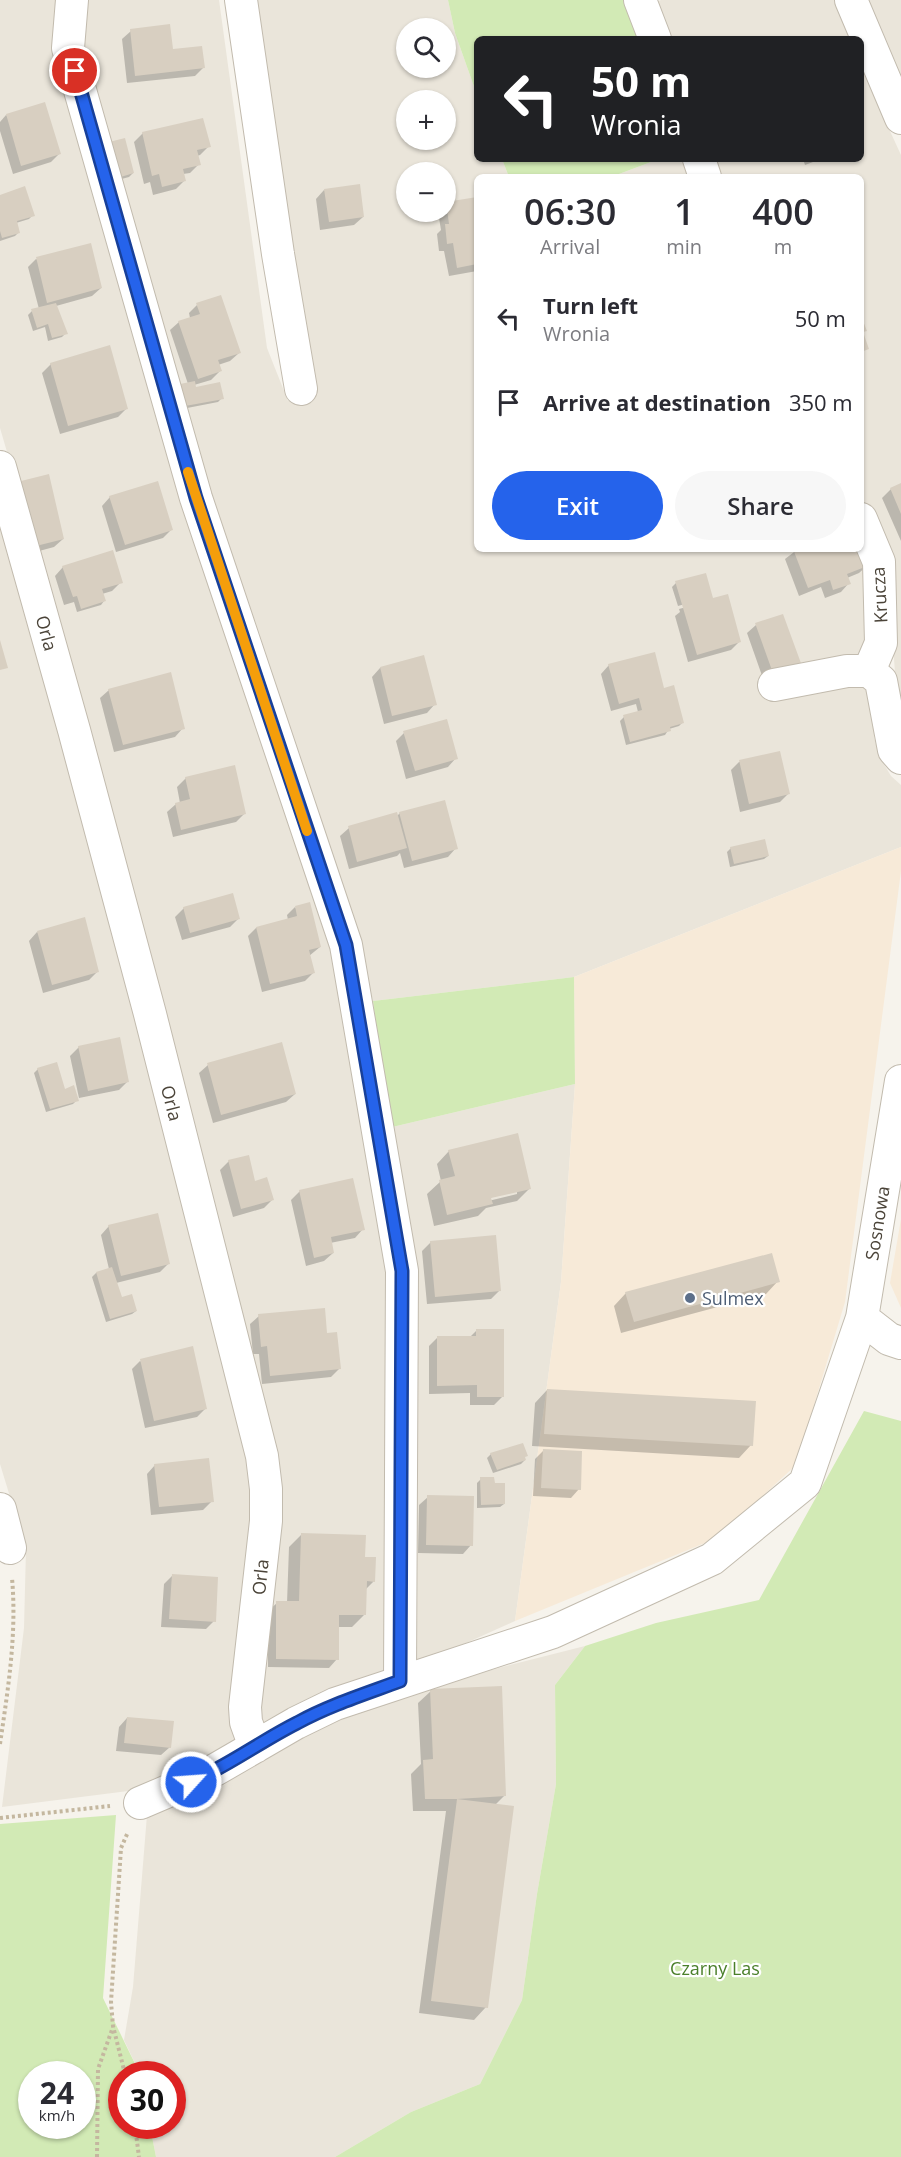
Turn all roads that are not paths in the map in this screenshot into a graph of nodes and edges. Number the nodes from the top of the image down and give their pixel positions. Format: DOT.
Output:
graph roads {
  1 [pos="72,0"];
  2 [pos="241,0"];
  3 [pos="640,0"];
  4 [pos="851,0"];
  5 [pos="655,36"];
  6 [pos="901,118"];
  7 [pos="301,389"];
  8 [pos="0,467"];
  9 [pos="864,526"];
  10 [pos="869,671"];
  11 [pos="774,685"];
  12 [pos="901,758"];
  13 [pos="901,1081"];
  14 [pos="862,1318"];
  15 [pos="901,1343"];
  16 [pos="0,1509"];
  17 [pos="10,1548"];
  18 [pos="400,1681"];
  19 [pos="255,1747"];
  20 [pos="140,1803"];
  1 -- 18 [label="street"];
  2 -- 7 [label="street"];
  3 -- 5 [label="street"];
  4 -- 6 [label="street"];
  8 -- 19 [label="street, Orla"];
  9 -- 10 [label="street, Krucza"];
  10 -- 11 [label="street"];
  10 -- 12 [label="street"];
  13 -- 14 [label="street, Sosnowa"];
  14 -- 15 [label="street"];
  14 -- 18 [label="street, Sosnowa"];
  16 -- 17 [label="street"];
  18 -- 19 [label="street, Sosnowa"];
  19 -- 20 [label="street, Sosnowa"];
}
